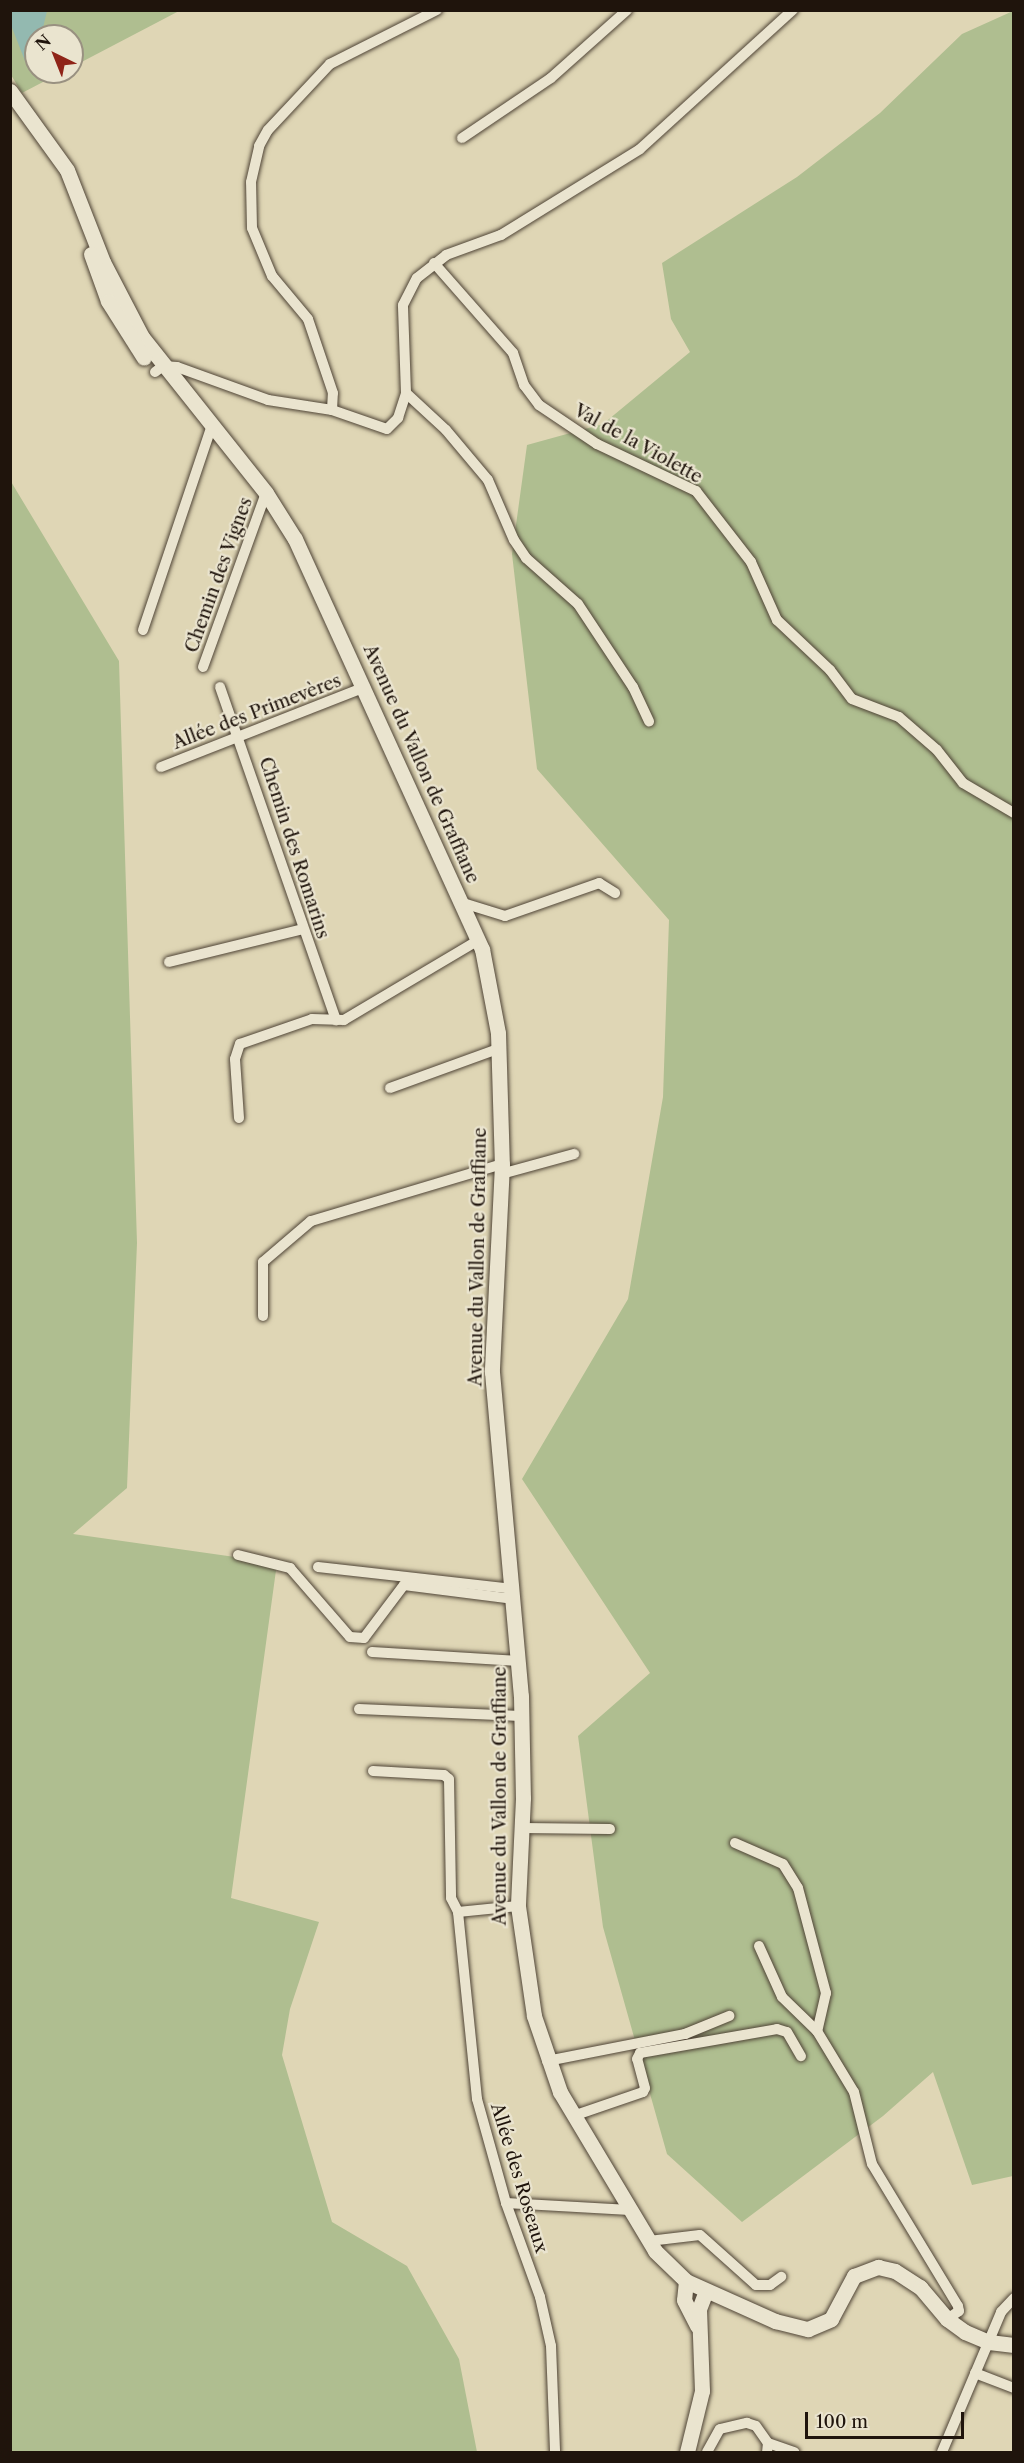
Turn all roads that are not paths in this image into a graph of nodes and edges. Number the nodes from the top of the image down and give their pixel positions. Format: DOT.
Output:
graph roads {
  1 [pos="437,10"];
  2 [pos="627,10"];
  3 [pos="793,10"];
  4 [pos="11,92"];
  5 [pos="462,138"];
  6 [pos="434,263"];
  7 [pos="159,369"];
  8 [pos="406,393"];
  9 [pos="332,410"];
  10 [pos="210,427"];
  11 [pos="266,493"];
  12 [pos="143,630"];
  13 [pos="203,667"];
  14 [pos="220,687"];
  15 [pos="365,687"];
  16 [pos="649,723"];
  17 [pos="240,737"];
  18 [pos="161,767"];
  19 [pos="1014,813"];
  20 [pos="615,893"];
  21 [pos="463,903"];
  22 [pos="303,928"];
  23 [pos="479,940"];
  24 [pos="169,962"];
  25 [pos="336,1020"];
  26 [pos="498,1049"];
  27 [pos="390,1088"];
  28 [pos="239,1118"];
  29 [pos="574,1154"];
  30 [pos="502,1169"];
  31 [pos="263,1316"];
  32 [pos="238,1555"];
  33 [pos="318,1567"];
  34 [pos="513,1594"];
  35 [pos="372,1652"];
  36 [pos="519,1661"];
  37 [pos="359,1709"];
  38 [pos="521,1716"];
  39 [pos="373,1771"];
  40 [pos="522,1828"];
  41 [pos="610,1829"];
  42 [pos="735,1843"];
  43 [pos="518,1906"];
  44 [pos="458,1912"];
  45 [pos="759,1946"];
  46 [pos="729,2016"];
  47 [pos="817,2031"];
  48 [pos="801,2056"];
  49 [pos="547,2061"];
  50 [pos="573,2116"];
  51 [pos="506,2203"];
  52 [pos="630,2210"];
  53 [pos="649,2241"];
  54 [pos="781,2277"];
  55 [pos="686,2281"];
  56 [pos="706,2291"];
  57 [pos="1014,2298"];
  58 [pos="947,2319"];
  59 [pos="701,2334"];
  60 [pos="989,2342"];
  61 [pos="1014,2345"];
  62 [pos="975,2373"];
  63 [pos="1014,2388"];
  64 [pos="767,2448"];
  65 [pos="555,2452"];
  66 [pos="687,2452"];
  67 [pos="707,2452"];
  68 [pos="794,2452"];
  69 [pos="942,2452"];
  1 -- 9 [label="street"];
  2 -- 5 [label="street"];
  3 -- 6 [label="street"];
  4 -- 7 [label="street, Avenue du Vallon de Graffiane"];
  6 -- 8 [label="street"];
  6 -- 19 [label="street, Val de la Violette"];
  7 -- 9 [label="street"];
  7 -- 10 [label="street, Avenue du Vallon de Graffiane"];
  8 -- 9 [label="street"];
  8 -- 16 [label="street"];
  10 -- 11 [label="street, Avenue du Vallon de Graffiane"];
  10 -- 12 [label="street"];
  11 -- 13 [label="street, Chemin des Vignes"];
  11 -- 15 [label="street, Avenue du Vallon de Graffiane"];
  14 -- 17 [label="street, Chemin des Romarins"];
  15 -- 17 [label="street, Allée des Primevères"];
  15 -- 21 [label="street, Avenue du Vallon de Graffiane"];
  17 -- 18 [label="street, Allée des Primevères"];
  17 -- 22 [label="street, Chemin des Romarins"];
  20 -- 21 [label="street"];
  21 -- 23 [label="street, Avenue du Vallon de Graffiane"];
  22 -- 24 [label="street"];
  22 -- 25 [label="street, Chemin des Romarins"];
  23 -- 25 [label="street"];
  23 -- 26 [label="street, Avenue du Vallon de Graffiane"];
  25 -- 28 [label="street"];
  26 -- 27 [label="street"];
  26 -- 30 [label="street, Avenue du Vallon de Graffiane"];
  29 -- 30 [label="street"];
  30 -- 31 [label="street"];
  30 -- 34 [label="street, Avenue du Vallon de Graffiane"];
  32 -- 34 [label="street"];
  33 -- 34 [label="street"];
  34 -- 36 [label="street, Avenue du Vallon de Graffiane"];
  35 -- 36 [label="street"];
  36 -- 38 [label="street, Avenue du Vallon de Graffiane"];
  37 -- 38 [label="street"];
  38 -- 40 [label="street, Avenue du Vallon de Graffiane"];
  39 -- 44 [label="street, Allée des Roseaux"];
  40 -- 41 [label="street"];
  40 -- 43 [label="street, Avenue du Vallon de Graffiane"];
  42 -- 47 [label="street"];
  43 -- 44 [label="street"];
  43 -- 49 [label="street, Avenue du Vallon de Graffiane"];
  44 -- 51 [label="street, Allée des Roseaux"];
  45 -- 47 [label="street"];
  46 -- 49 [label="street"];
  47 -- 58 [label="street"];
  48 -- 50 [label="street"];
  49 -- 50 [label="street, Avenue du Vallon de Graffiane"];
  50 -- 52 [label="street, Avenue du Vallon de Graffiane"];
  51 -- 52 [label="street"];
  51 -- 65 [label="street, Allée des Roseaux"];
  52 -- 53 [label="street, Avenue du Vallon de Graffiane"];
  53 -- 54 [label="street"];
  53 -- 55 [label="street, Avenue du Vallon de Graffiane"];
  55 -- 56 [label="street, Avenue du Vallon de Graffiane"];
  55 -- 59 [label="street"];
  56 -- 58 [label="street, Avenue du Vallon de Graffiane"];
  56 -- 59 [label="street"];
  57 -- 60 [label="street"];
  58 -- 60 [label="street"];
  59 -- 66 [label="street"];
  60 -- 61 [label="street"];
  60 -- 62 [label="street"];
  62 -- 63 [label="street"];
  62 -- 69 [label="street"];
  64 -- 67 [label="street"];
  64 -- 68 [label="street"];
}
